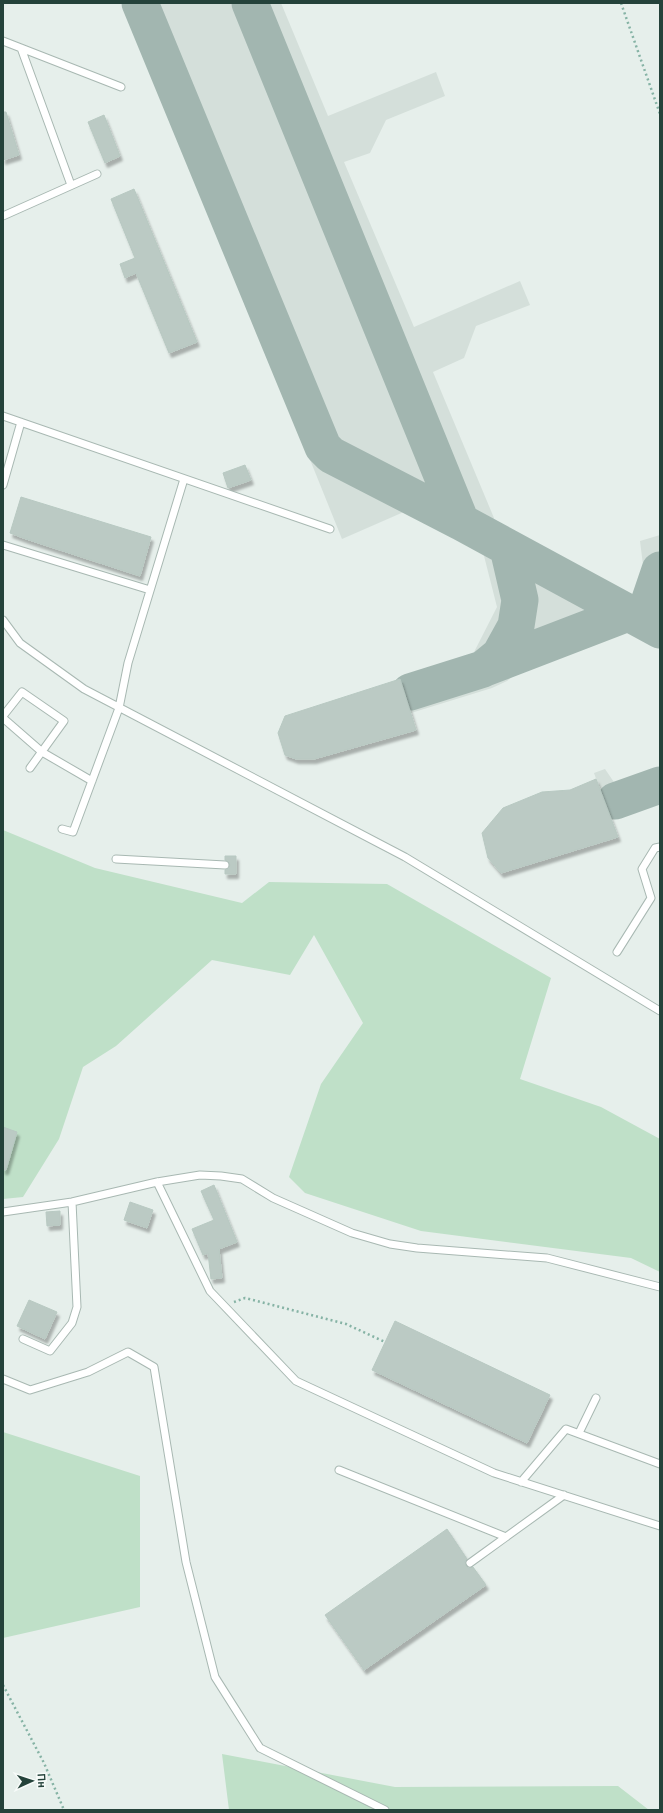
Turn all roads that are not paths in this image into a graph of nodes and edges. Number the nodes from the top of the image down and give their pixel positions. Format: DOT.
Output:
graph roads {
  1 [pos="3,41"];
  2 [pos="21,48"];
  3 [pos="121,88"];
  4 [pos="97,174"];
  5 [pos="71,185"];
  6 [pos="3,216"];
  7 [pos="3,416"];
  8 [pos="21,422"];
  9 [pos="184,479"];
  10 [pos="3,486"];
  11 [pos="330,530"];
  12 [pos="3,545"];
  13 [pos="150,590"];
  14 [pos="3,620"];
  15 [pos="119,708"];
  16 [pos="3,717"];
  17 [pos="42,752"];
  18 [pos="30,768"];
  19 [pos="92,781"];
  20 [pos="62,829"];
  21 [pos="660,847"];
  22 [pos="116,859"];
  23 [pos="225,865"];
  24 [pos="617,952"];
  25 [pos="660,1010"];
  26 [pos="157,1182"];
  27 [pos="72,1202"];
  28 [pos="3,1212"];
  29 [pos="660,1287"];
  30 [pos="23,1339"];
  31 [pos="3,1379"];
  32 [pos="596,1398"];
  33 [pos="579,1433"];
  34 [pos="660,1464"];
  35 [pos="339,1470"];
  36 [pos="521,1482"];
  37 [pos="564,1495"];
  38 [pos="660,1526"];
  39 [pos="506,1537"];
  40 [pos="470,1563"];
  41 [pos="385,1810"];
  1 -- 2 [label="lane"];
  2 -- 3 [label="lane"];
  2 -- 5 [label="lane"];
  4 -- 5 [label="lane"];
  5 -- 6 [label="lane"];
  7 -- 8 [label="lane"];
  8 -- 9 [label="lane"];
  8 -- 10 [label="lane"];
  9 -- 11 [label="lane"];
  9 -- 13 [label="lane"];
  12 -- 13 [label="lane"];
  13 -- 15 [label="lane"];
  14 -- 15 [label="lane"];
  15 -- 19 [label="lane"];
  15 -- 25 [label="lane"];
  16 -- 17 [label="lane"];
  16 -- 17 [label="lane"];
  17 -- 18 [label="lane"];
  17 -- 19 [label="lane"];
  19 -- 20 [label="lane"];
  21 -- 24 [label="lane"];
  22 -- 23 [label="lane"];
  26 -- 27 [label="lane"];
  26 -- 29 [label="lane"];
  26 -- 36 [label="lane"];
  27 -- 28 [label="lane"];
  27 -- 30 [label="lane"];
  31 -- 41 [label="lane"];
  32 -- 33 [label="lane"];
  33 -- 34 [label="lane"];
  33 -- 36 [label="lane"];
  35 -- 39 [label="lane"];
  36 -- 37 [label="lane"];
  37 -- 38 [label="lane"];
  37 -- 39 [label="lane"];
  39 -- 40 [label="lane"];
}
